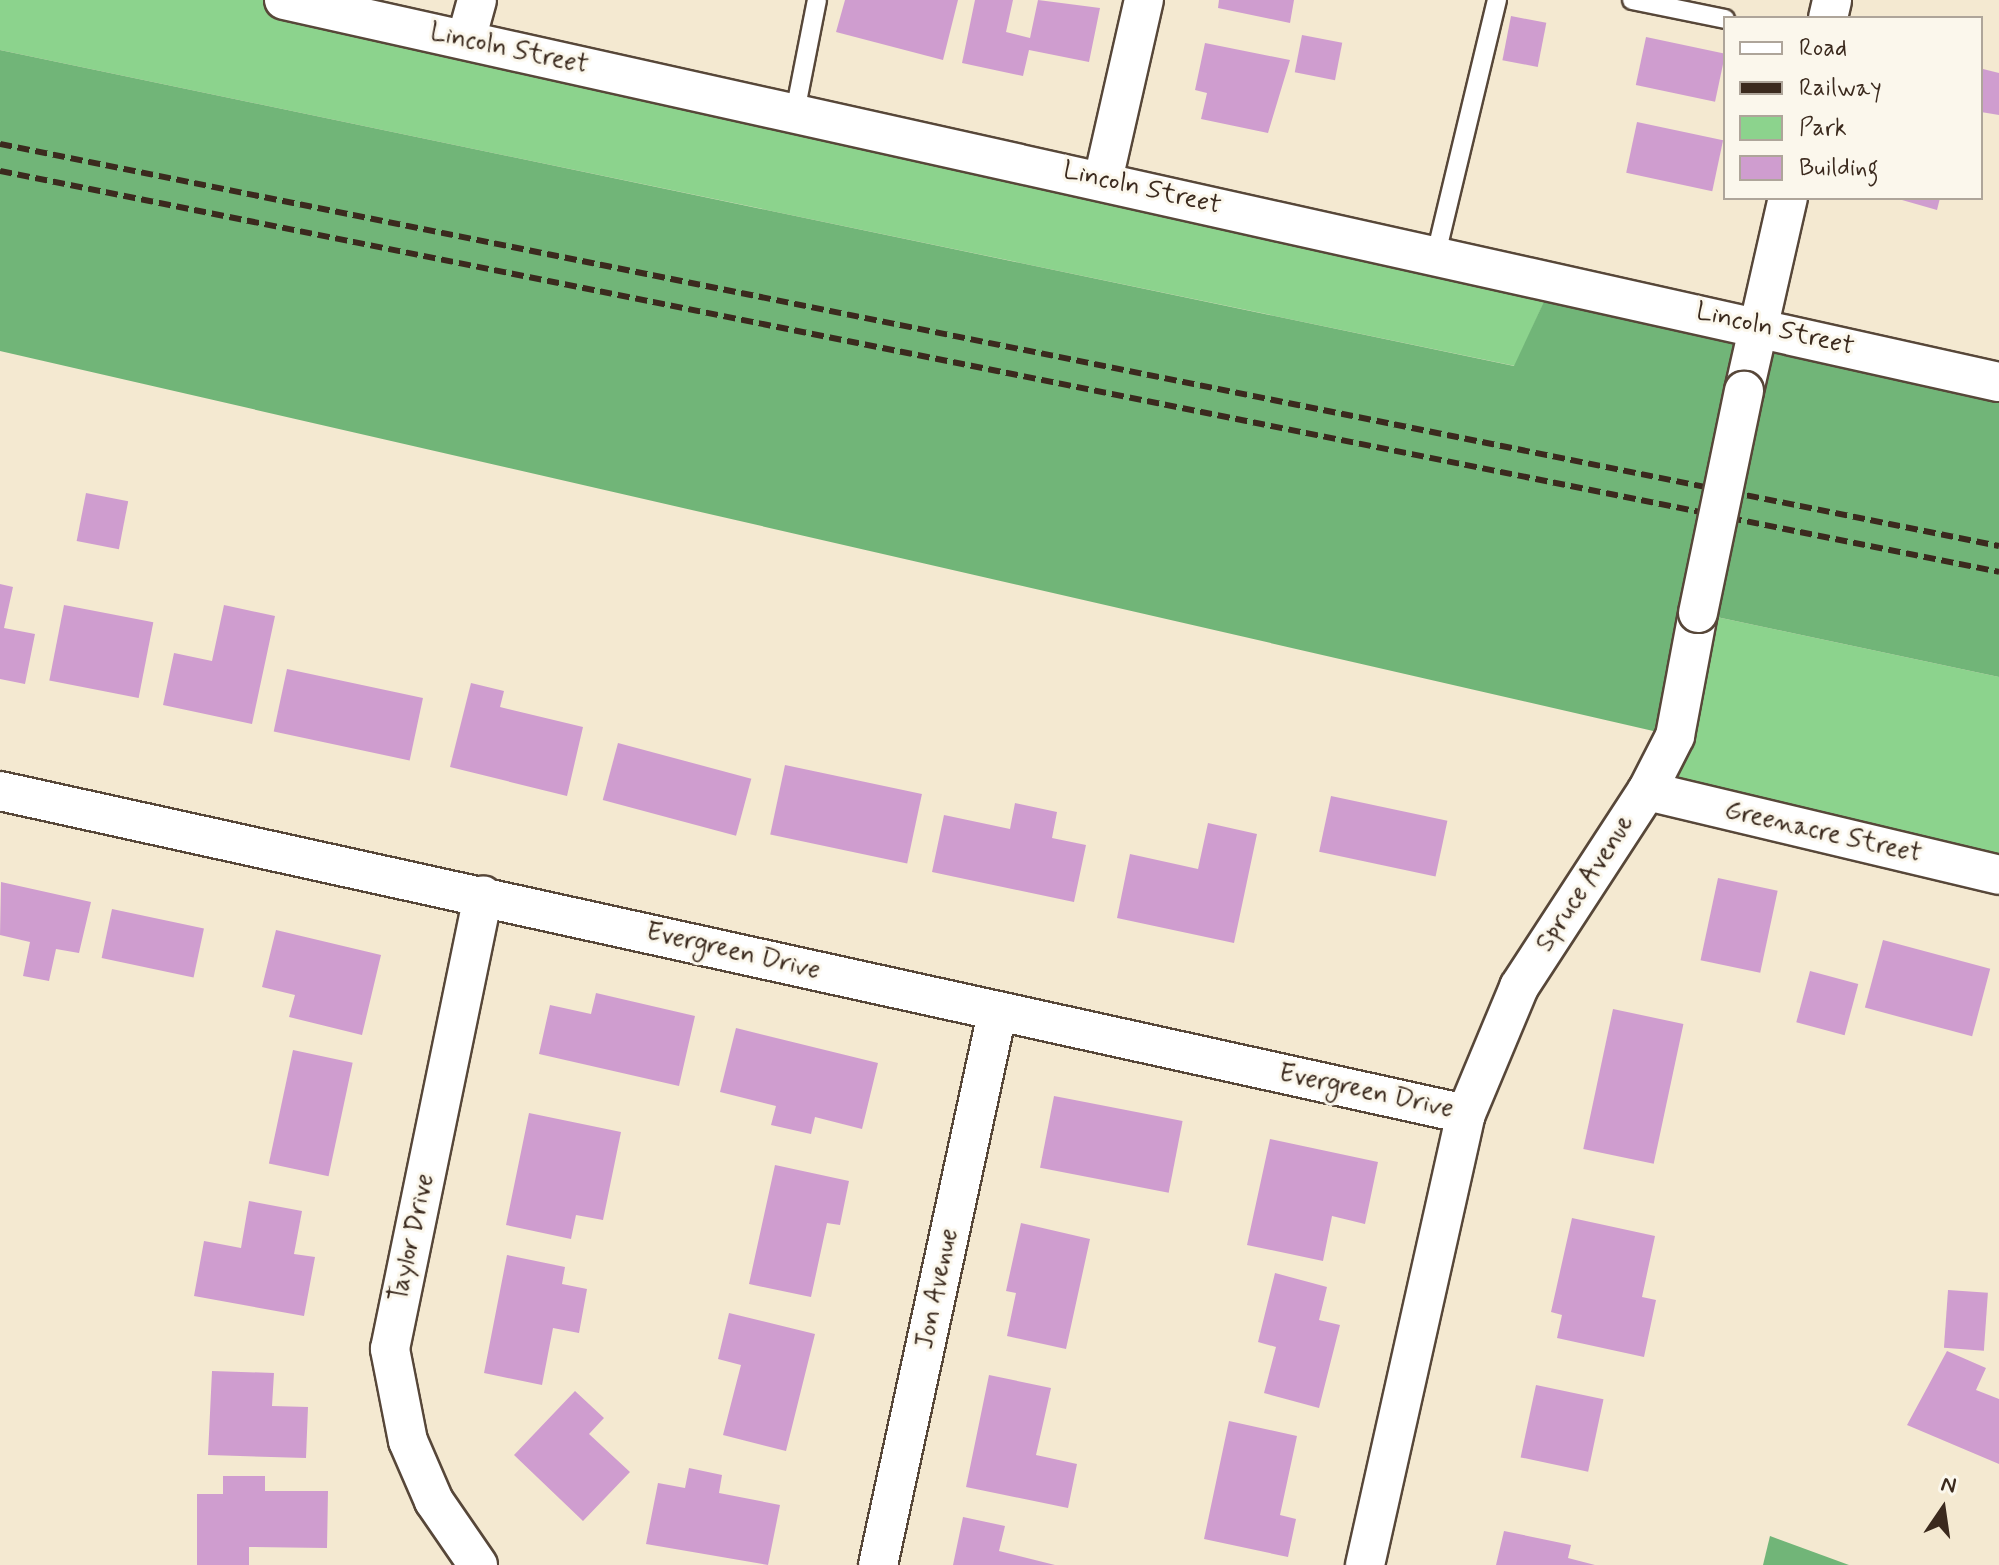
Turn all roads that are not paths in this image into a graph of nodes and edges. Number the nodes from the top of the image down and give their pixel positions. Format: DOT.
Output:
graph roads {
  1 [pos="284,0"];
  2 [pos="477,0"];
  3 [pos="817,0"];
  4 [pos="1144,0"];
  5 [pos="1497,0"];
  6 [pos="1632,0"];
  7 [pos="1723,19"];
  8 [pos="466,40"];
  9 [pos="795,112"];
  10 [pos="1103,180"];
  11 [pos="1788,200"];
  12 [pos="1436,254"];
  13 [pos="1759,326"];
  14 [pos="1999,382"];
  15 [pos="0,791"];
  16 [pos="1647,791"];
  17 [pos="1999,875"];
  18 [pos="483,895"];
  19 [pos="997,1013"];
  20 [pos="1466,1114"];
  21 [pos="473,1564"];
  22 [pos="878,1565"];
  23 [pos="1365,1565"];
  1 -- 8 [label="street, Lincoln Street"];
  2 -- 8 [label="street"];
  3 -- 9 [label="lane"];
  4 -- 10 [label="street"];
  5 -- 12 [label="lane"];
  6 -- 7 [label="lane"];
  8 -- 9 [label="street, Lincoln Street"];
  9 -- 10 [label="street, Lincoln Street"];
  10 -- 12 [label="street, Lincoln Street"];
  11 -- 13 [label="street, Spruce Avenue"];
  12 -- 13 [label="street, Lincoln Street"];
  13 -- 14 [label="street, Lincoln Street"];
  13 -- 16 [label="street, Spruce Avenue, bridge"];
  15 -- 18 [label="street, Evergreen Drive"];
  16 -- 17 [label="street, Greenacre Street"];
  16 -- 20 [label="street, Spruce Avenue"];
  18 -- 19 [label="street, Evergreen Drive"];
  18 -- 21 [label="street, Taylor Drive"];
  19 -- 20 [label="street, Evergreen Drive"];
  19 -- 22 [label="street, Jon Avenue"];
  20 -- 23 [label="street, Spruce Avenue"];
}
